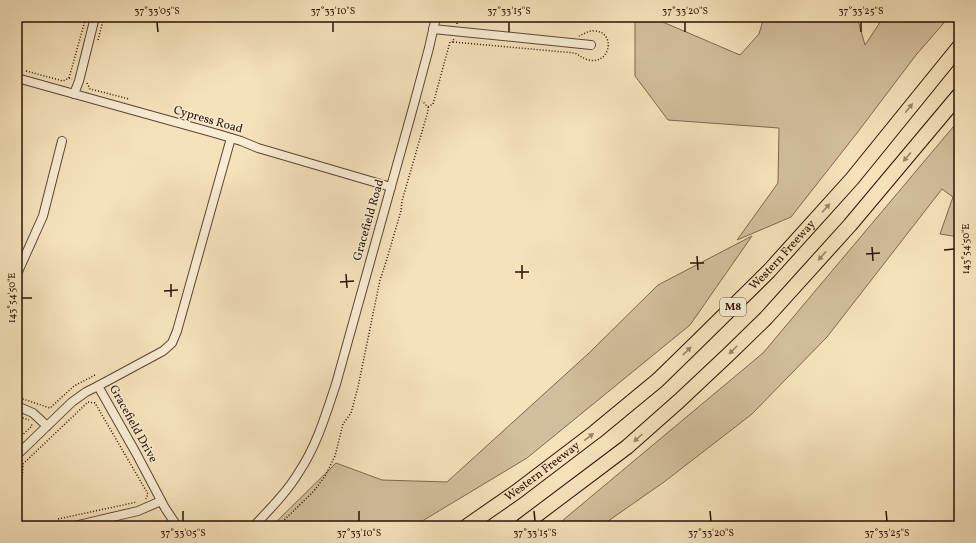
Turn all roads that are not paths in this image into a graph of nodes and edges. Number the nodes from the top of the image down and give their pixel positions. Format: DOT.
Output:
graph roads {
  1 [pos="95,17"];
  2 [pos="436,17"];
  3 [pos="433,29"];
  4 [pos="591,45"];
  5 [pos="959,47"];
  6 [pos="17,78"];
  7 [pos="74,94"];
  8 [pos="959,95"];
  9 [pos="231,138"];
  10 [pos="62,141"];
  11 [pos="391,187"];
  12 [pos="17,274"];
  13 [pos="98,386"];
  14 [pos="17,406"];
  15 [pos="47,426"];
  16 [pos="17,455"];
  17 [pos="161,501"];
  18 [pos="490,512"];
  19 [pos="74,526"];
  20 [pos="177,526"];
  21 [pos="254,526"];
  22 [pos="462,526"];
  23 [pos="467,526"];
  24 [pos="522,526"];
  1 -- 7 [label="street"];
  2 -- 3 [label="street, Gracefield Road"];
  3 -- 4 [label="street"];
  3 -- 11 [label="street, Gracefield Road"];
  18 -- 5 [label="highway, Western Freeway / M8, one-way"];
  6 -- 7 [label="street, Cypress Road"];
  7 -- 9 [label="street, Cypress Road"];
  8 -- 24 [label="highway, M8, one-way"];
  9 -- 11 [label="street, Cypress Road"];
  9 -- 13 [label="street, Gracefield Drive"];
  10 -- 12 [label="street"];
  11 -- 21 [label="street, Gracefield Road"];
  13 -- 15 [label="street"];
  13 -- 17 [label="street, Gracefield Drive"];
  14 -- 15 [label="street"];
  15 -- 16 [label="street"];
  17 -- 19 [label="street"];
  17 -- 20 [label="street, Gracefield Drive"];
  18 -- 22 [label="highway"];
  18 -- 23 [label="highway, Western Freeway / M8"];
}
